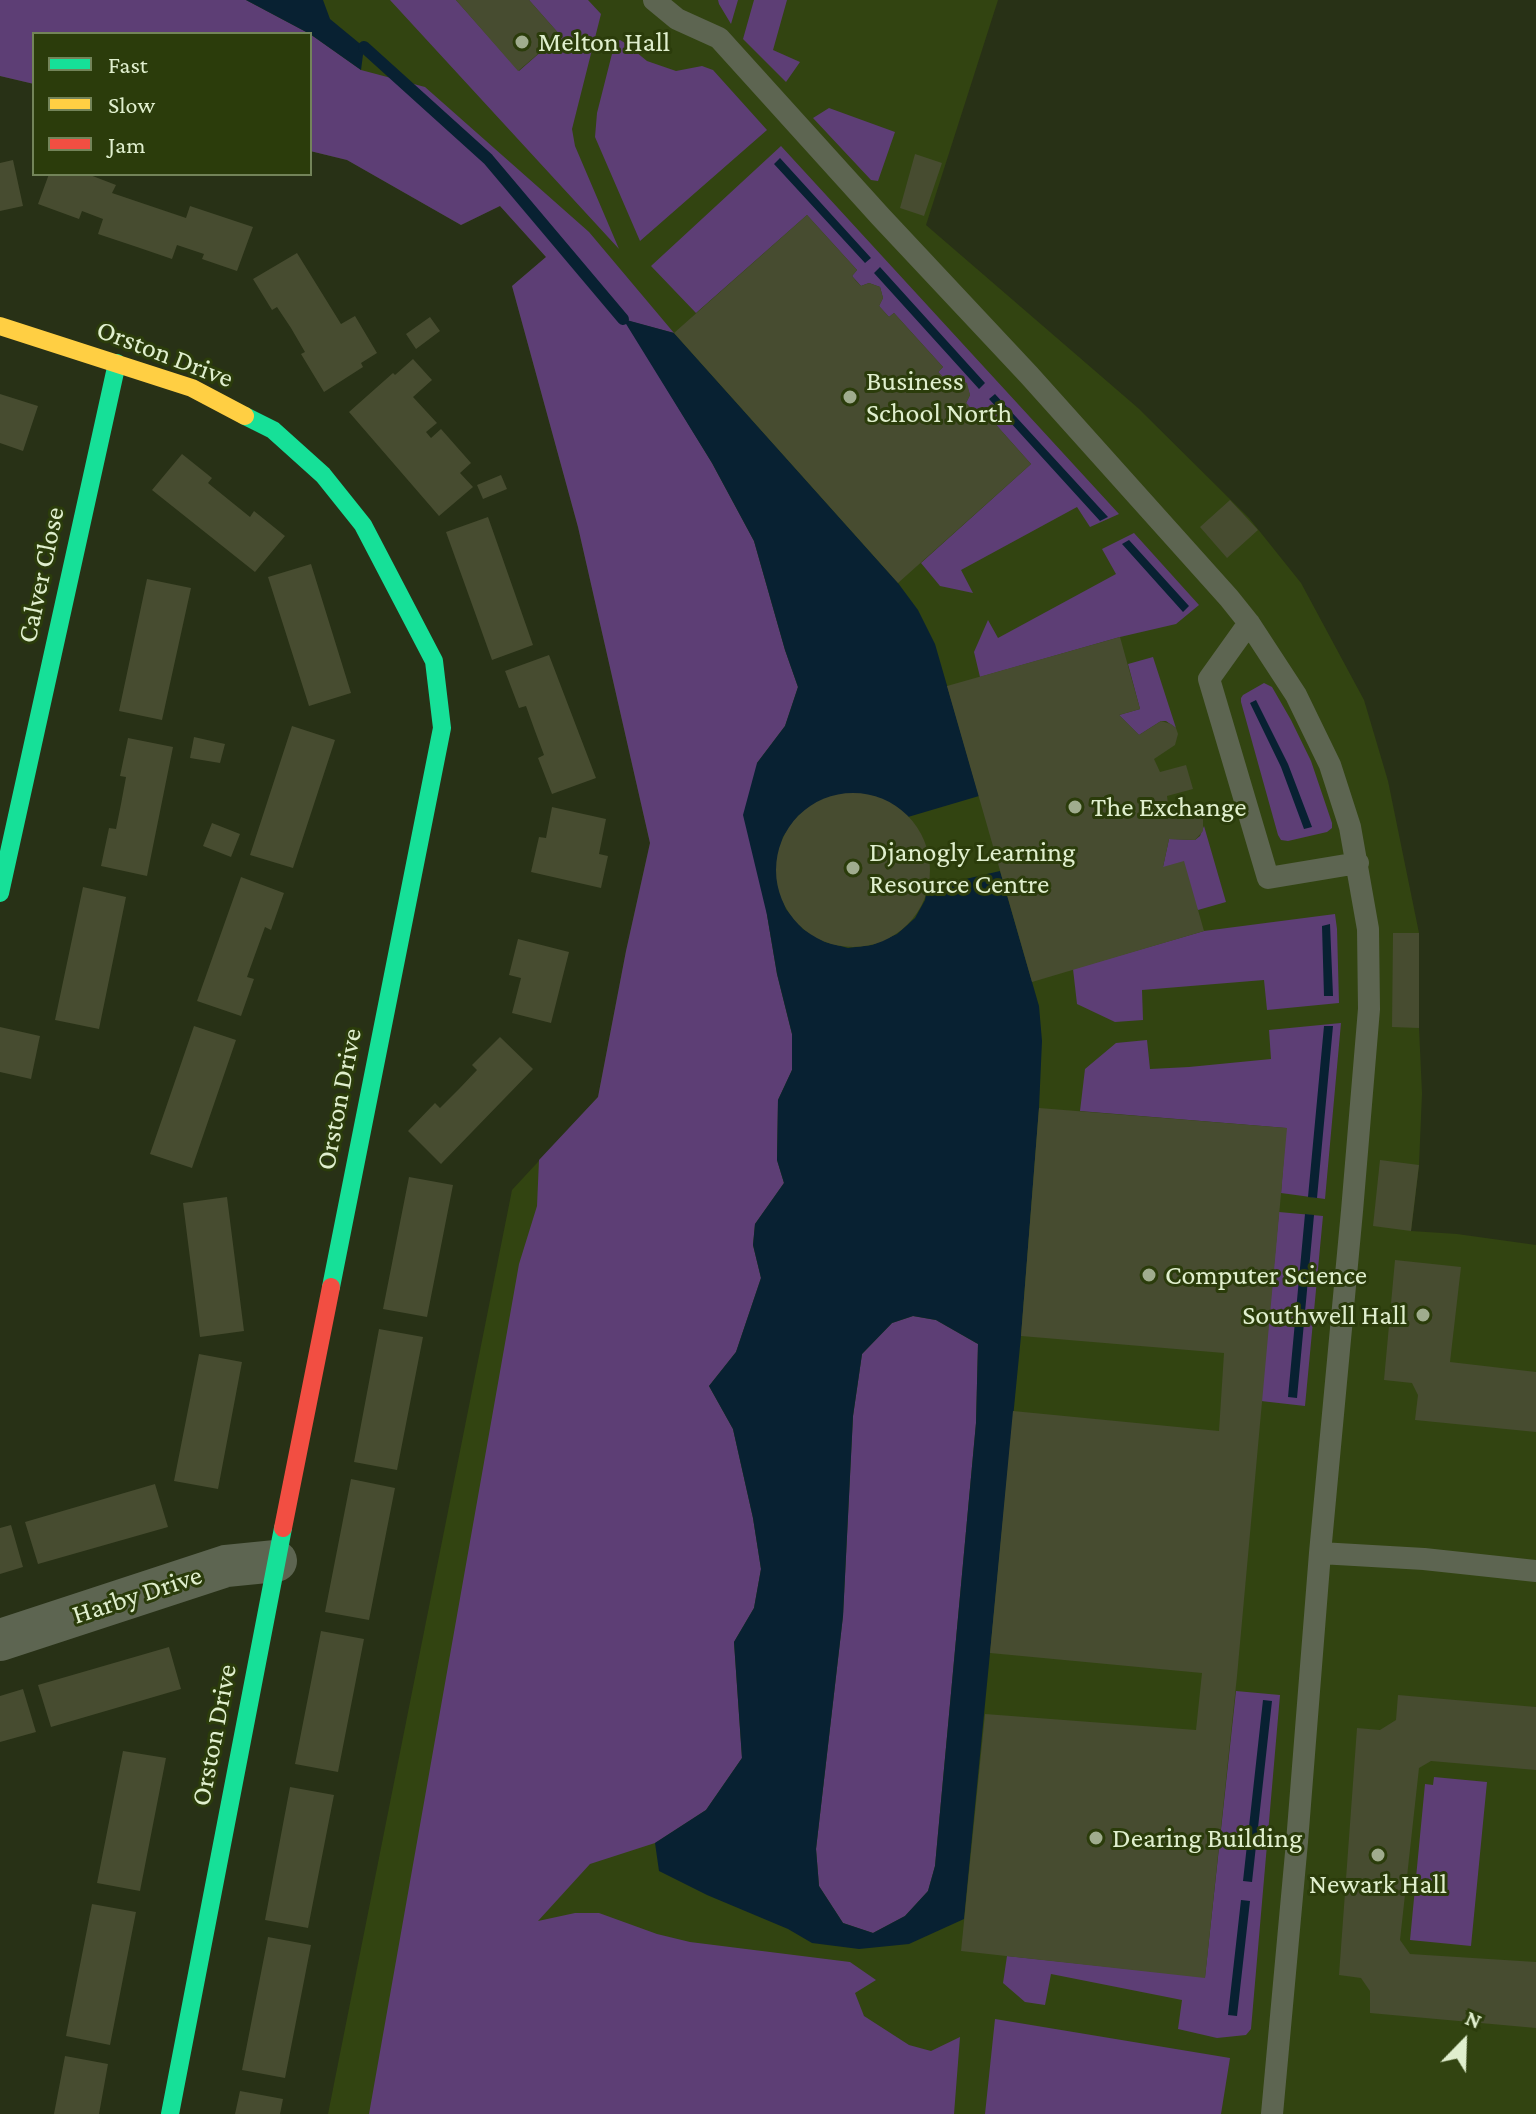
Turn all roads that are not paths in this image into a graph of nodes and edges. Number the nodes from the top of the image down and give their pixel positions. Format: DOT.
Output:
graph roads {
  1 [pos="654,0"];
  2 [pos="680,9"];
  3 [pos="0,326"];
  4 [pos="117,363"];
  5 [pos="1249,623"];
  6 [pos="1358,863"];
  7 [pos="0,893"];
  8 [pos="1320,1553"];
  9 [pos="276,1561"];
  10 [pos="1536,1571"];
  11 [pos="0,1640"];
  12 [pos="170,2114"];
  13 [pos="1272,2114"];
  1 -- 2 [label="lane"];
  2 -- 5 [label="lane"];
  3 -- 4 [label="street, Orston Drive"];
  4 -- 7 [label="street, Calver Close"];
  4 -- 9 [label="street, Orston Drive"];
  5 -- 6 [label="lane"];
  5 -- 6 [label="lane"];
  6 -- 8 [label="lane"];
  8 -- 10 [label="lane"];
  8 -- 13 [label="lane"];
  9 -- 11 [label="street, Harby Drive"];
  9 -- 12 [label="street, Orston Drive"];
}
